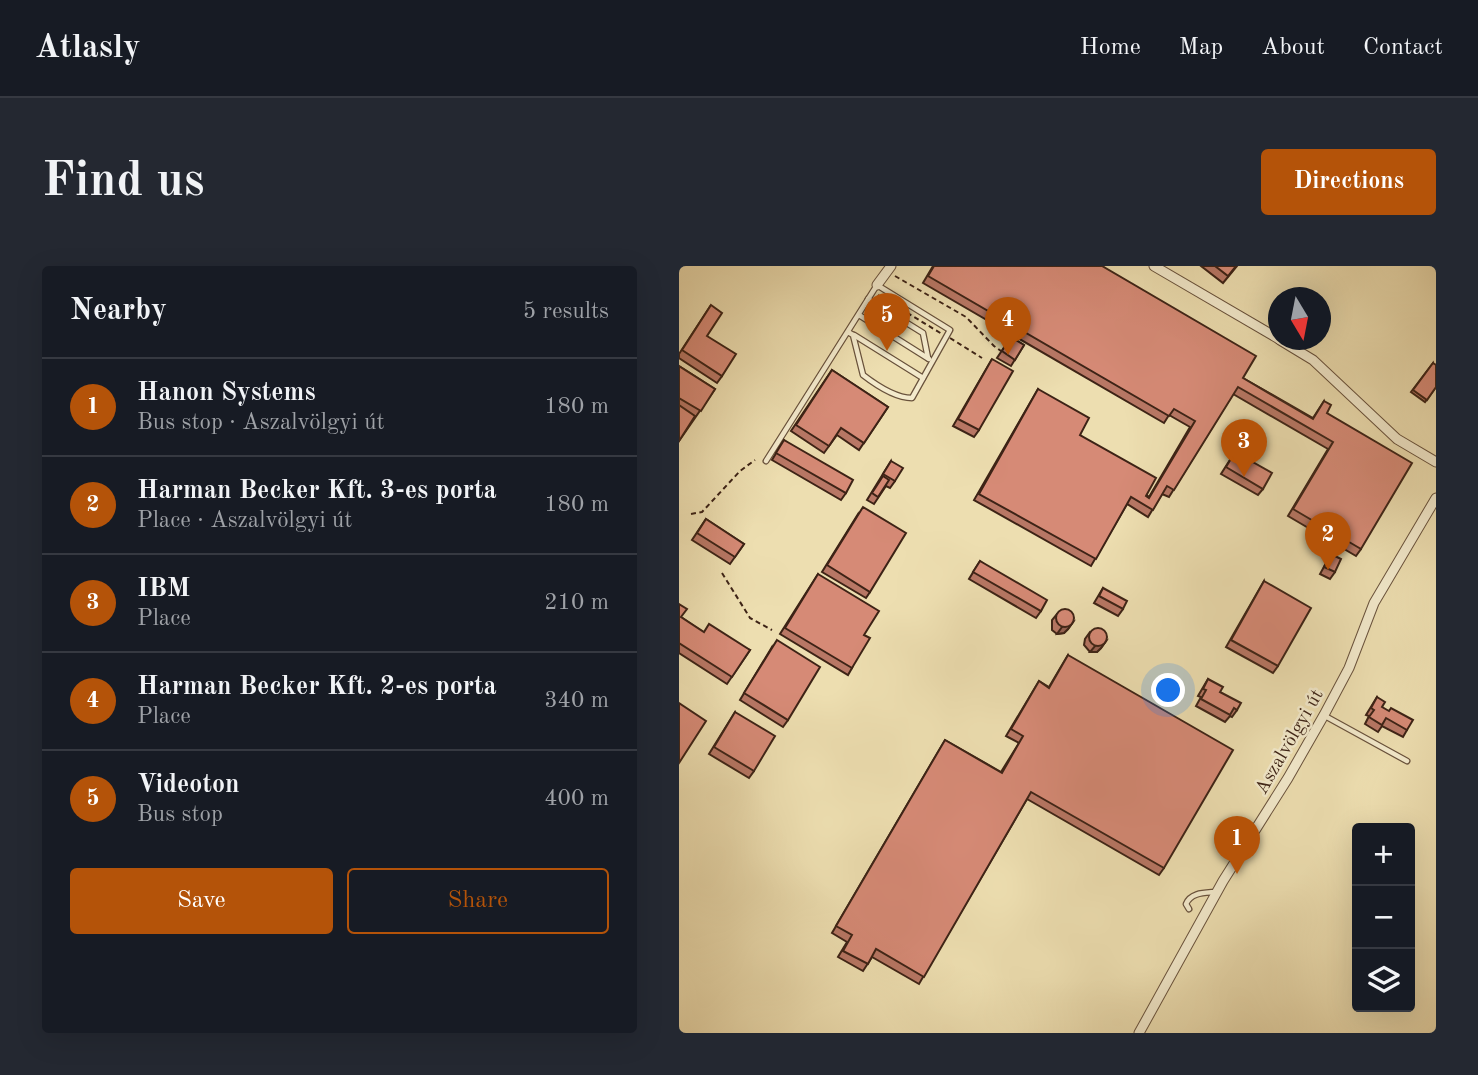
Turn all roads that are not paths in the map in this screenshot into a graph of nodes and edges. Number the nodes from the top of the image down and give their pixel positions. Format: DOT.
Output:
graph roads {
  1 [pos="1154,266"];
  2 [pos="889,269"];
  3 [pos="875,288"];
  4 [pos="868,299"];
  5 [pos="859,314"];
  6 [pos="851,333"];
  7 [pos="1268,333"];
  8 [pos="1297,350"];
  9 [pos="930,360"];
  10 [pos="923,378"];
  11 [pos="766,461"];
  12 [pos="1436,462"];
  13 [pos="1436,498"];
  14 [pos="1324,715"];
  15 [pos="1407,761"];
  16 [pos="1217,892"];
  17 [pos="1189,909"];
  18 [pos="1139,1033"];
  1 -- 7 [label="street"];
  2 -- 3 [label="street"];
  3 -- 4 [label="lane"];
  3 -- 9 [label="lane"];
  4 -- 5 [label="lane"];
  4 -- 9 [label="lane"];
  5 -- 6 [label="lane"];
  5 -- 9 [label="lane"];
  6 -- 10 [label="lane"];
  6 -- 10 [label="lane"];
  6 -- 11 [label="lane"];
  8 -- 12 [label="street"];
  9 -- 10 [label="lane"];
  13 -- 14 [label="street, Aszalvölgyi út"];
  14 -- 15 [label="lane"];
  14 -- 16 [label="street, Aszalvölgyi út"];
  16 -- 17 [label="lane"];
  16 -- 18 [label="street, Aszalvölgyi út"];
}
